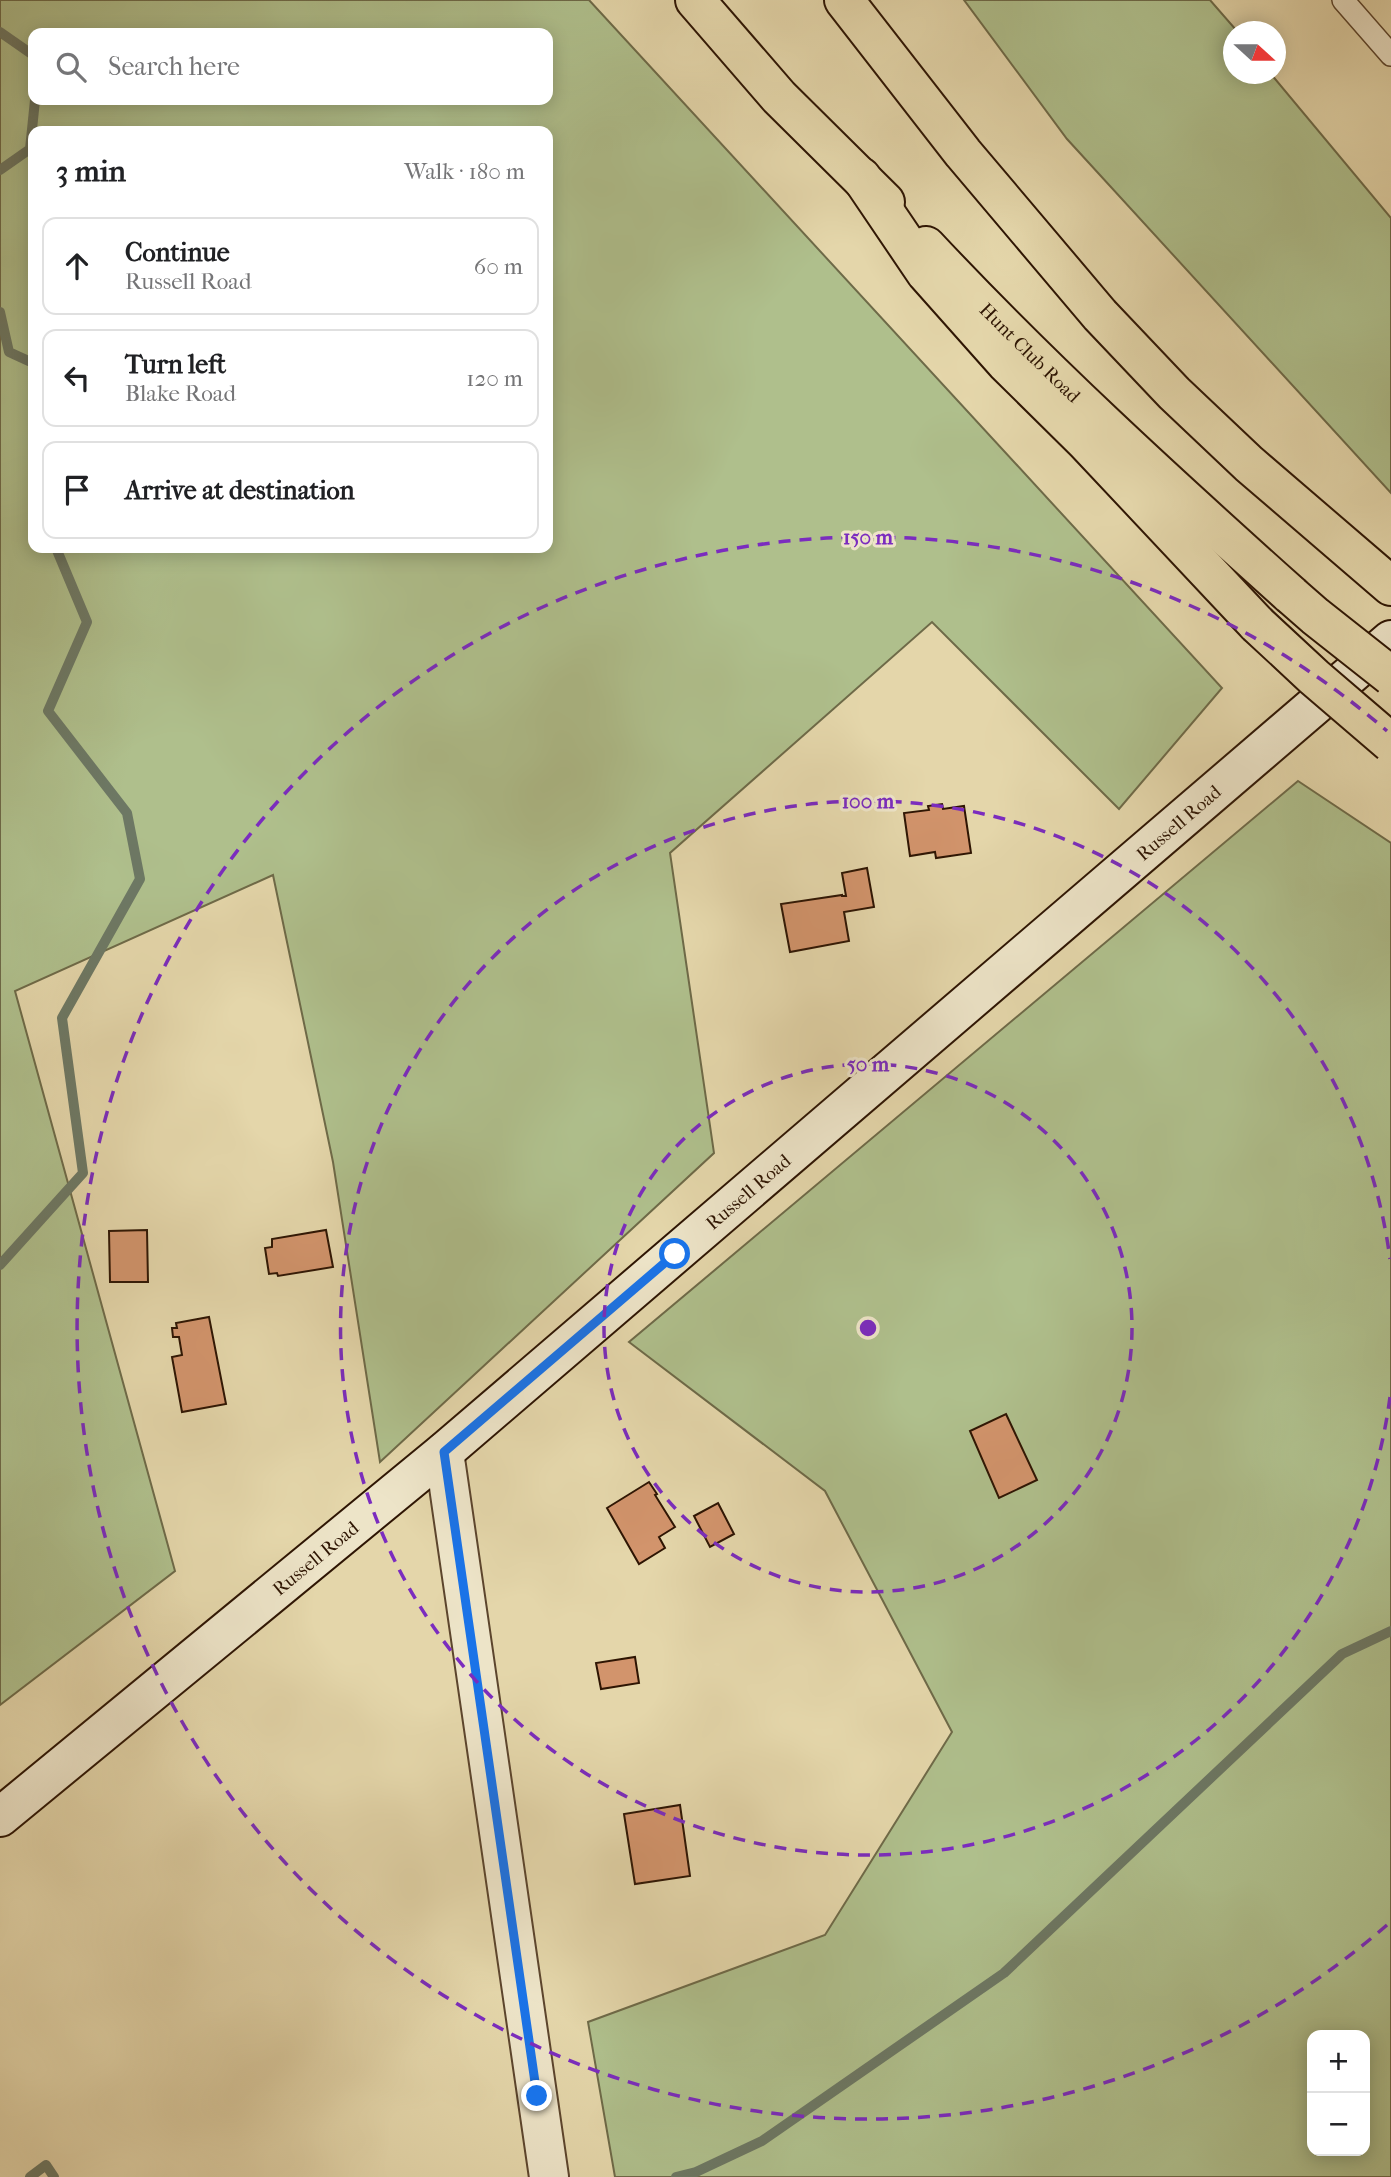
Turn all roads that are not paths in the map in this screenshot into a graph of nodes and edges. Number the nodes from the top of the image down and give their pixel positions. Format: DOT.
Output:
graph roads {
  1 [pos="695,0"];
  2 [pos="844,0"];
  3 [pos="1342,0"];
  4 [pos="1391,55"];
  5 [pos="862,177"];
  6 [pos="1391,586"];
  7 [pos="1391,640"];
  8 [pos="1391,677"];
  9 [pos="1391,743"];
  10 [pos="444,1452"];
  11 [pos="0,1816"];
  12 [pos="549,2177"];
  1 -- 5 [label="main road, Hunt Club Road"];
  2 -- 6 [label="main road"];
  3 -- 4 [label="lane"];
  5 -- 8 [label="main road, Hunt Club Road, bridge"];
  5 -- 9 [label="main road, bridge"];
  7 -- 10 [label="main road, Russell Road"];
  10 -- 11 [label="main road, Russell Road"];
  10 -- 12 [label="main road"];
}
